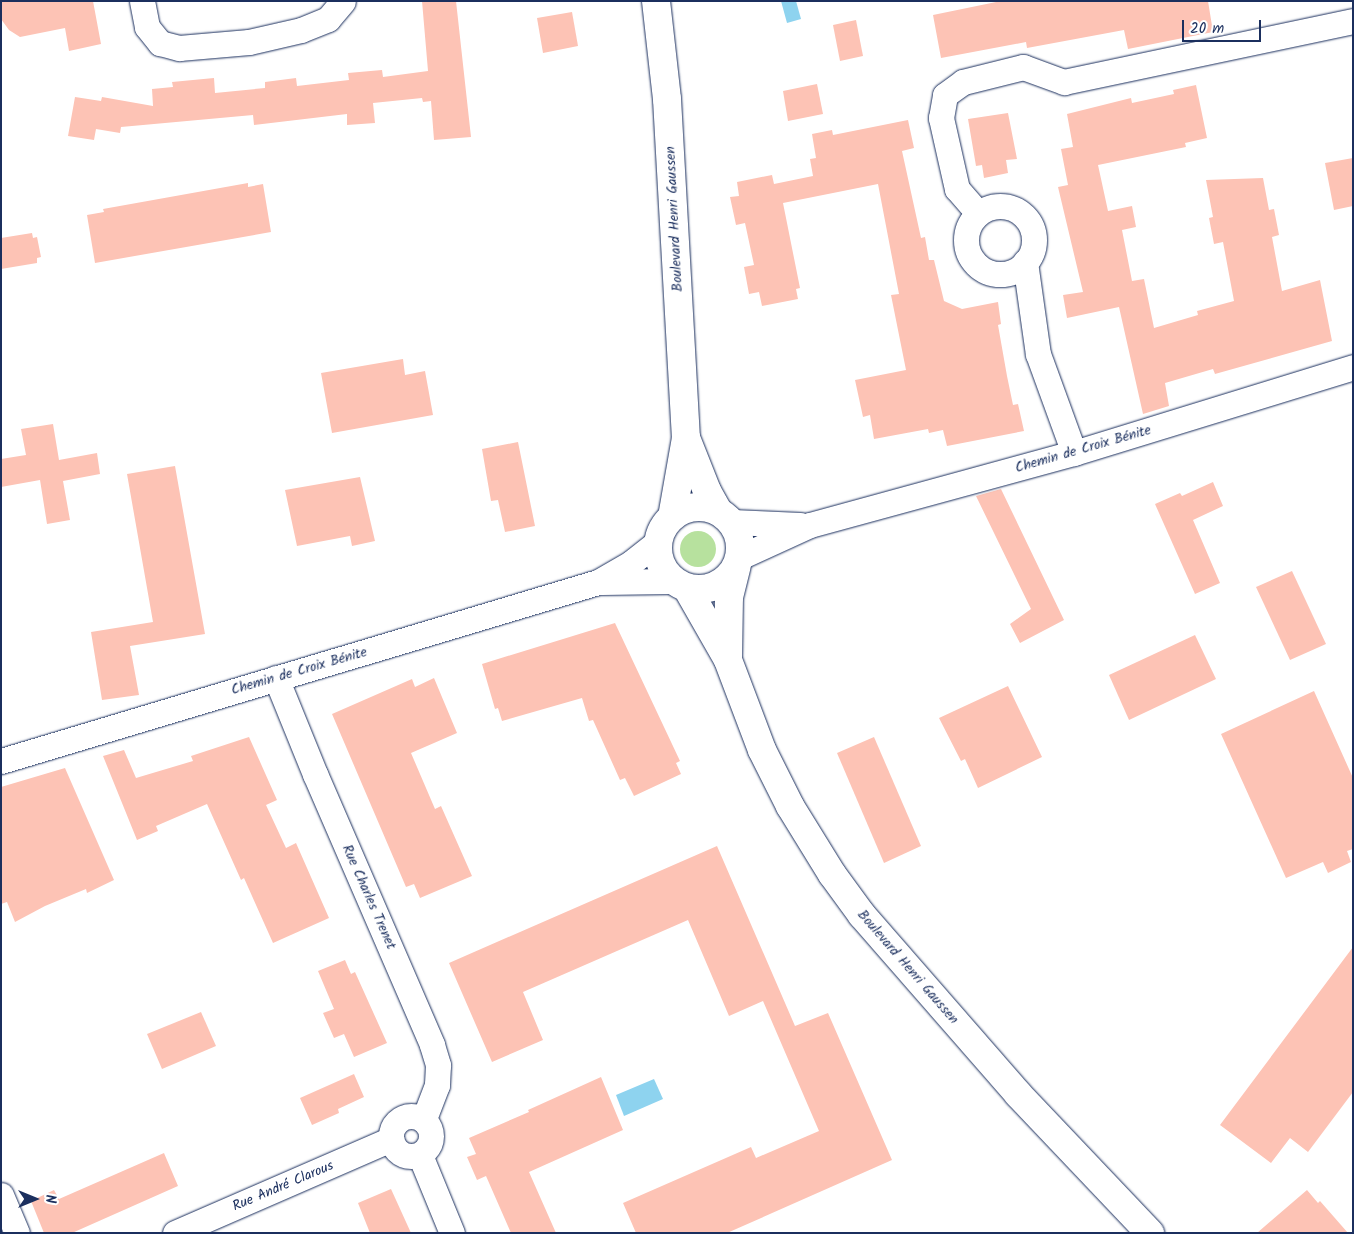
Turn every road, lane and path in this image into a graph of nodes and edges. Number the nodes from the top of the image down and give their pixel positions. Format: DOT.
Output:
graph roads {
  1 [pos="142,1"];
  2 [pos="343,1"];
  3 [pos="656,1"];
  4 [pos="1353,21"];
  5 [pos="978,213"];
  6 [pos="1025,262"];
  7 [pos="1353,367"];
  8 [pos="686,438"];
  9 [pos="1074,453"];
  10 [pos="672,517"];
  11 [pos="725,517"];
  12 [pos="810,524"];
  13 [pos="658,542"];
  14 [pos="738,563"];
  15 [pos="598,582"];
  16 [pos="680,584"];
  17 [pos="728,660"];
  18 [pos="276,678"];
  19 [pos="1,761"];
  20 [pos="424,1119"];
  21 [pos="391,1139"];
  22 [pos="420,1155"];
  23 [pos="1,1195"];
  24 [pos="17,1233"];
  25 [pos="175,1233"];
  26 [pos="452,1233"];
  27 [pos="1150,1233"];
  1 -- 2 [label="street"];
  3 -- 8 [label="street, Boulevard Henri Gaussen"];
  4 -- 5 [label="street"];
  5 -- 6 [label="street"];
  5 -- 6 [label="street"];
  6 -- 9 [label="street"];
  7 -- 9 [label="street, Chemin de Croix Bénite"];
  8 -- 10 [label="street, Boulevard Henri Gaussen"];
  8 -- 11 [label="street, Boulevard Henri Gaussen"];
  9 -- 12 [label="street, Chemin de Croix Bénite"];
  10 -- 11 [label="street"];
  10 -- 13 [label="street, Boulevard Henri Gaussen"];
  11 -- 12 [label="street, Chemin de Croix Bénite"];
  11 -- 14 [label="street, Boulevard Henri Gaussen"];
  12 -- 14 [label="street, Chemin de Croix Bénite"];
  13 -- 15 [label="street, Chemin de Croix Bénite"];
  13 -- 16 [label="street, Boulevard Henri Gaussen"];
  14 -- 16 [label="street"];
  14 -- 17 [label="street, Boulevard Henri Gaussen"];
  15 -- 16 [label="street, Chemin de Croix Bénite"];
  15 -- 18 [label="street, Chemin de Croix Bénite"];
  16 -- 17 [label="street, Boulevard Henri Gaussen"];
  17 -- 27 [label="street, Boulevard Henri Gaussen"];
  18 -- 19 [label="street, Chemin de Croix Bénite"];
  18 -- 20 [label="street, Rue Charles Trenet"];
  20 -- 21 [label="street"];
  20 -- 22 [label="street"];
  21 -- 22 [label="street"];
  21 -- 25 [label="street, Rue André Clarous"];
  22 -- 26 [label="street"];
  23 -- 24 [label="street"];
}
